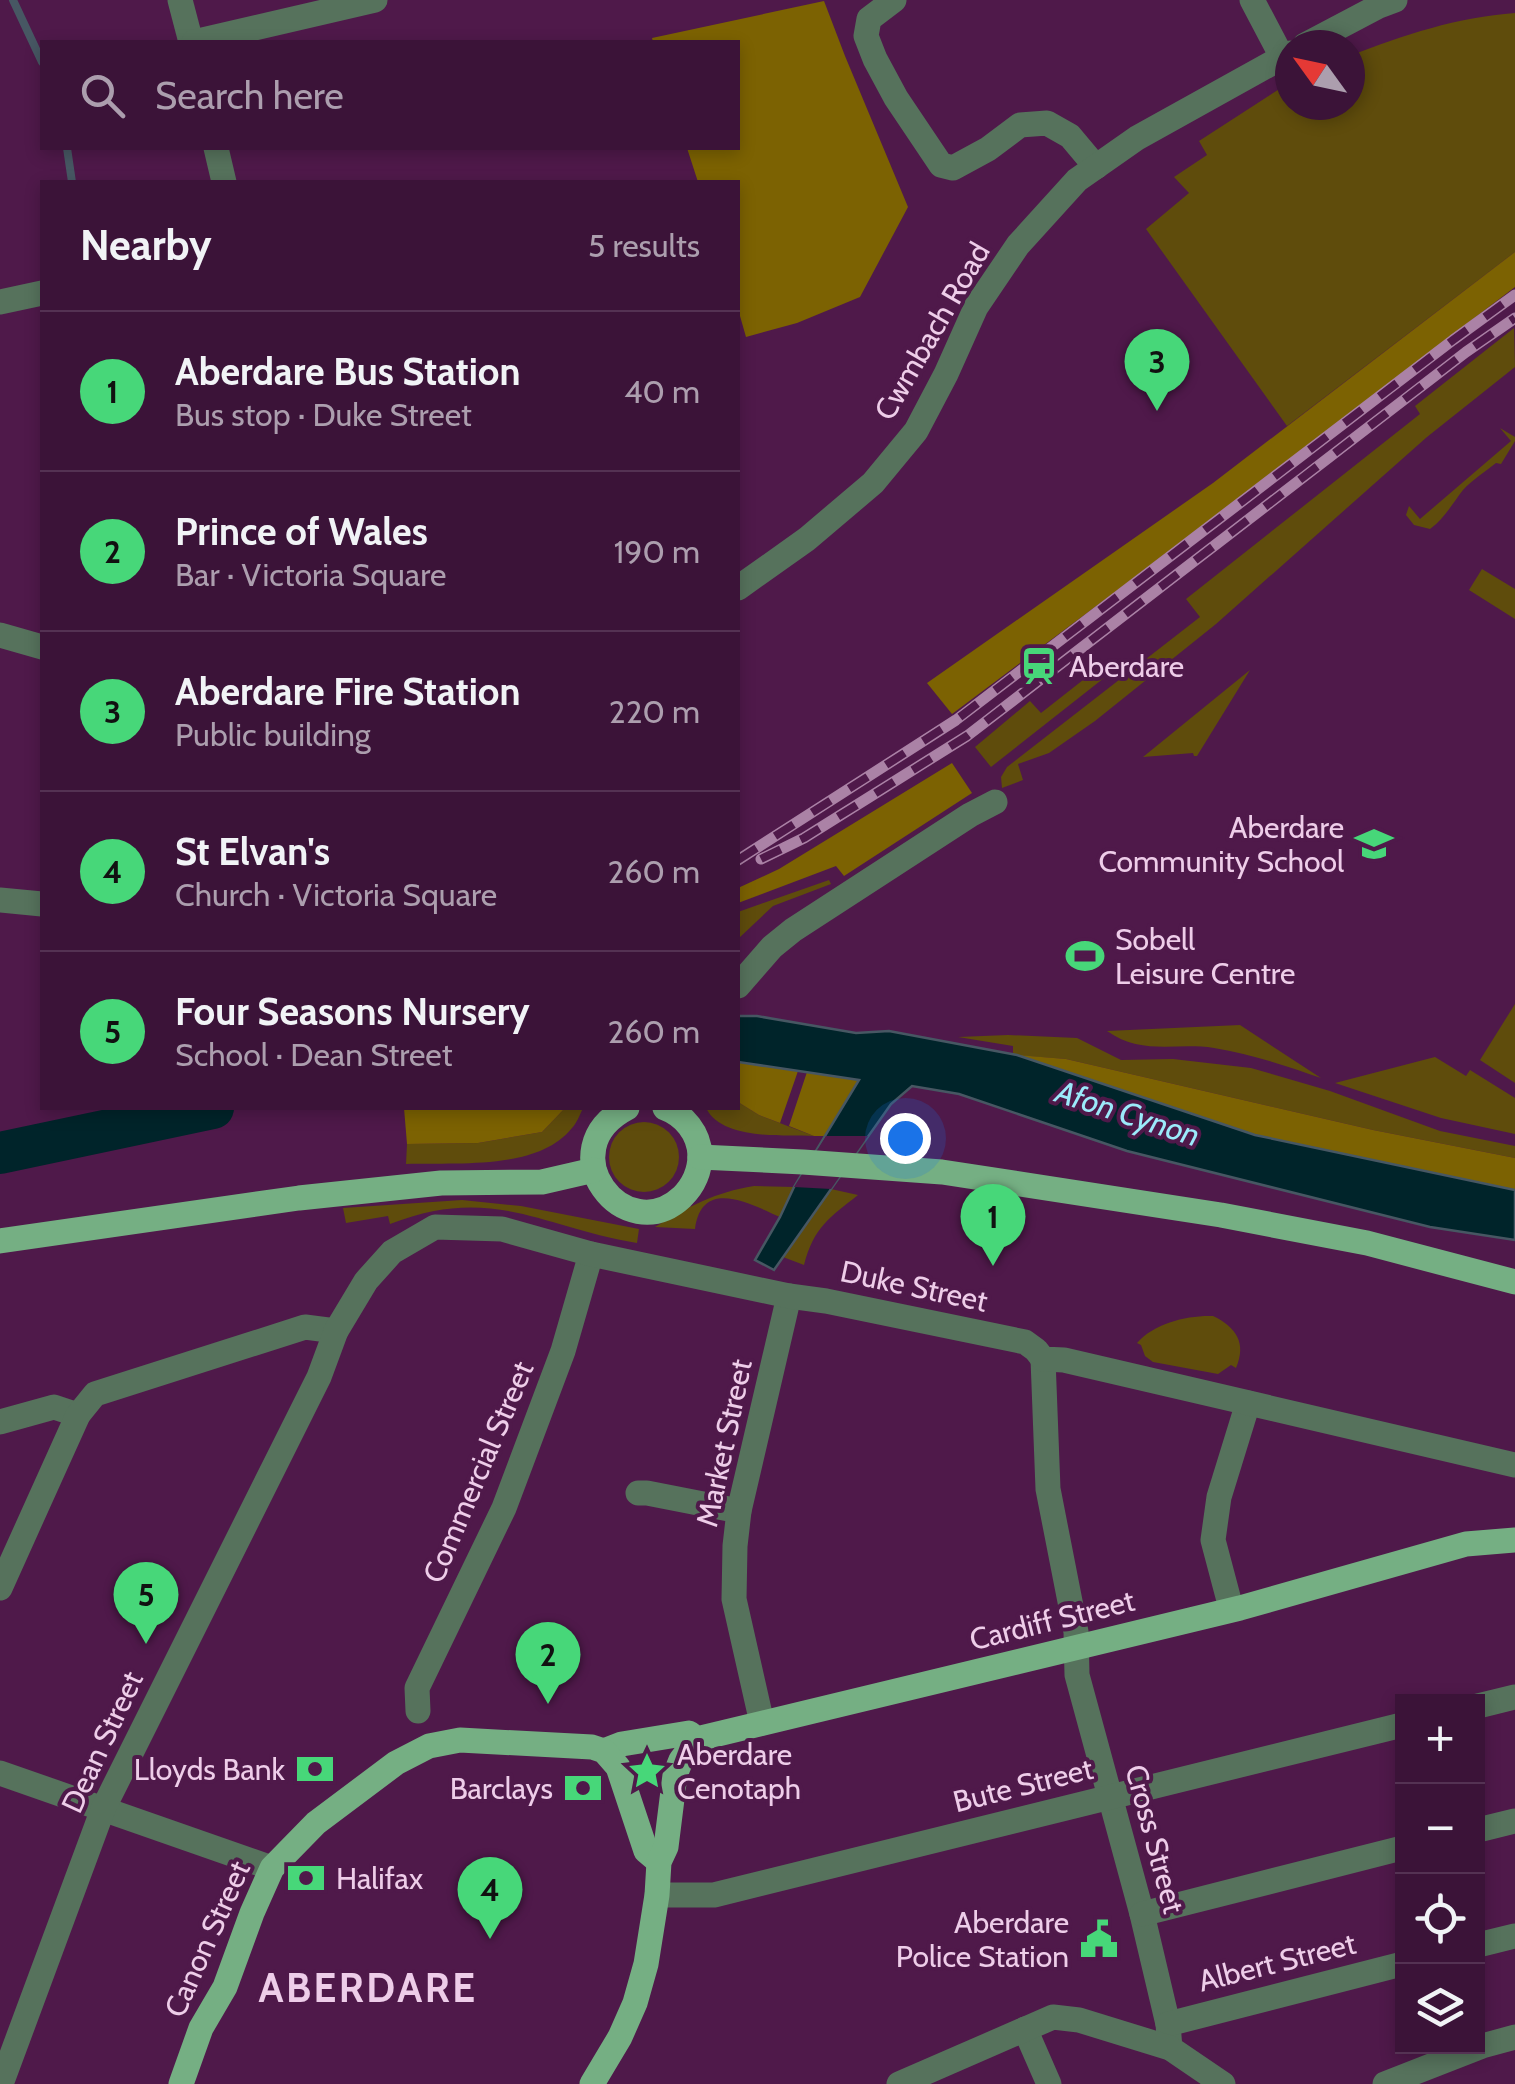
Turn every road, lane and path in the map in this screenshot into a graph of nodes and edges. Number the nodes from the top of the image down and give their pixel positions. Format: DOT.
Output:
graph roads {
  1 [pos="180,0"];
  2 [pos="375,0"];
  3 [pos="894,0"];
  4 [pos="1252,0"];
  5 [pos="1395,0"];
  6 [pos="1333,30"];
  7 [pos="1275,37"];
  8 [pos="191,40"];
  9 [pos="201,40"];
  10 [pos="1275,61"];
  11 [pos="216,150"];
  12 [pos="1096,167"];
  13 [pos="224,180"];
  14 [pos="40,294"];
  15 [pos="0,302"];
  16 [pos="740,587"];
  17 [pos="0,635"];
  18 [pos="40,645"];
  19 [pos="995,802"];
  20 [pos="0,900"];
  21 [pos="40,904"];
  22 [pos="740,984"];
  23 [pos="623,1110"];
  24 [pos="673,1110"];
  25 [pos="700,1157"];
  26 [pos="594,1170"];
  27 [pos="0,1242"];
  28 [pos="591,1254"];
  29 [pos="1515,1282"];
  30 [pos="789,1296"];
  31 [pos="336,1331"];
  32 [pos="1043,1358"];
  33 [pos="1248,1403"];
  34 [pos="78,1415"];
  35 [pos="0,1422"];
  36 [pos="1515,1464"];
  37 [pos="638,1493"];
  38 [pos="740,1511"];
  39 [pos="1515,1540"];
  40 [pos="0,1588"];
  41 [pos="1231,1608"];
  42 [pos="1076,1648"];
  43 [pos="1515,1697"];
  44 [pos="1485,1704"];
  45 [pos="418,1712"];
  46 [pos="762,1722"];
  47 [pos="1395,1726"];
  48 [pos="697,1739"];
  49 [pos="604,1750"];
  50 [pos="0,1773"];
  51 [pos="1110,1796"];
  52 [pos="103,1809"];
  53 [pos="1515,1821"];
  54 [pos="1485,1828"];
  55 [pos="1395,1850"];
  56 [pos="659,1862"];
  57 [pos="272,1868"];
  58 [pos="657,1896"];
  59 [pos="1142,1914"];
  60 [pos="1515,1936"];
  61 [pos="1485,1943"];
  62 [pos="1395,1966"];
  63 [pos="1025,2030"];
  64 [pos="1169,2036"];
  65 [pos="1485,2037"];
  66 [pos="1515,2037"];
  67 [pos="1449,2054"];
  68 [pos="1401,2081"];
  69 [pos="1,2084"];
  70 [pos="181,2084"];
  71 [pos="592,2084"];
  72 [pos="898,2084"];
  73 [pos="1049,2084"];
  74 [pos="1223,2084"];
  1 -- 8 [label="street"];
  2 -- 9 [label="street"];
  3 -- 12 [label="street"];
  4 -- 7 [label="street"];
  5 -- 6 [label="street"];
  10 -- 12 [label="street, Cwmbach Road"];
  11 -- 13 [label="street"];
  12 -- 16 [label="street, Cwmbach Road"];
  14 -- 15 [label="street"];
  17 -- 18 [label="street"];
  19 -- 22 [label="street"];
  20 -- 21 [label="street"];
  23 -- 26 [label="main road"];
  24 -- 25 [label="main road"];
  25 -- 26 [label="main road"];
  25 -- 29 [label="main road"];
  26 -- 27 [label="main road"];
  28 -- 30 [label="street, Duke Street"];
  28 -- 31 [label="street, Duke Street"];
  28 -- 45 [label="street, Commercial Street"];
  30 -- 32 [label="street, Duke Street"];
  30 -- 38 [label="street, Market Street"];
  31 -- 34 [label="street"];
  31 -- 52 [label="street, Dean Street"];
  32 -- 33 [label="street, Duke Street"];
  32 -- 42 [label="street, Cross Street"];
  33 -- 36 [label="street, Duke Street"];
  33 -- 41 [label="street"];
  34 -- 35 [label="street"];
  34 -- 40 [label="street"];
  37 -- 38 [label="street"];
  38 -- 46 [label="street, Market Street"];
  39 -- 41 [label="main road, Cardiff Street"];
  41 -- 42 [label="main road, Cardiff Street"];
  42 -- 46 [label="main road, Cardiff Street"];
  42 -- 51 [label="street, Cross Street"];
  43 -- 44 [label="street"];
  46 -- 48 [label="main road, Cardiff Street"];
  47 -- 51 [label="street, Bute Street"];
  48 -- 49 [label="main road, Cardiff Street"];
  48 -- 56 [label="main road"];
  49 -- 56 [label="main road"];
  49 -- 57 [label="main road, Canon Street"];
  50 -- 52 [label="street"];
  51 -- 58 [label="street, Bute Street"];
  51 -- 59 [label="street, Cross Street"];
  52 -- 57 [label="street"];
  52 -- 69 [label="street, Dean Street"];
  53 -- 54 [label="street"];
  55 -- 59 [label="street"];
  56 -- 58 [label="main road"];
  57 -- 70 [label="main road, Canon Street"];
  58 -- 71 [label="main road"];
  59 -- 64 [label="street, Cross Street"];
  60 -- 61 [label="street"];
  62 -- 64 [label="street, Albert Street"];
  63 -- 64 [label="street"];
  63 -- 72 [label="street"];
  63 -- 73 [label="street"];
  64 -- 74 [label="street"];
  65 -- 66 [label="street"];
  67 -- 68 [label="street"];
}
